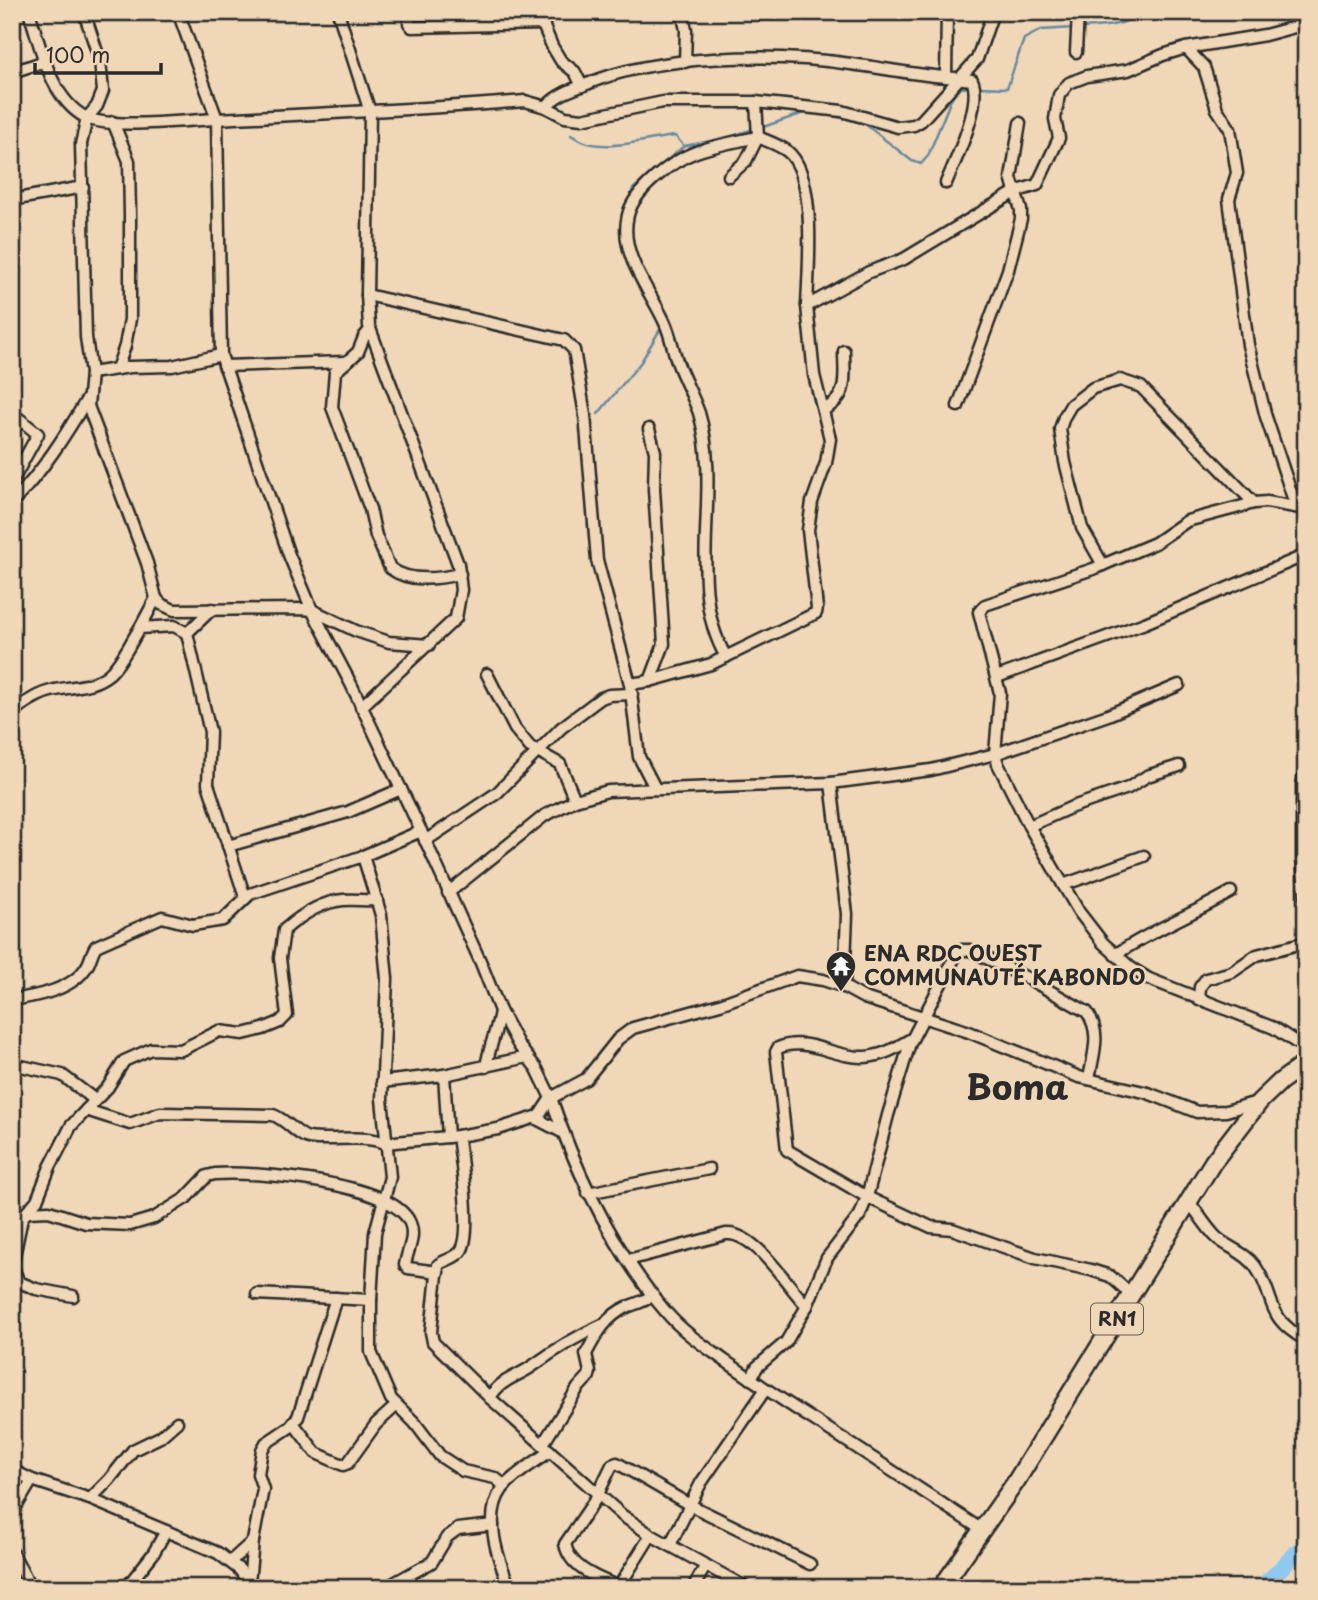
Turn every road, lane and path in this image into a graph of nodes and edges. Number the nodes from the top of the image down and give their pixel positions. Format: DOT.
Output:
graph roads {
  1 [pos="29,12"];
  2 [pos="84,12"];
  3 [pos="178,12"];
  4 [pos="338,12"];
  5 [pos="409,12"];
  6 [pos="543,12"];
  7 [pos="682,12"];
  8 [pos="947,12"];
  9 [pos="993,12"];
  10 [pos="1078,12"];
  11 [pos="544,24"];
  12 [pos="1306,24"];
  13 [pos="1186,48"];
  14 [pos="1076,52"];
  15 [pos="46,61"];
  16 [pos="685,62"];
  17 [pos="12,72"];
  18 [pos="946,77"];
  19 [pos="962,79"];
  20 [pos="582,86"];
  21 [pos="756,102"];
  22 [pos="546,107"];
  23 [pos="370,112"];
  24 [pos="87,118"];
  25 [pos="217,119"];
  26 [pos="113,121"];
  27 [pos="1020,123"];
  28 [pos="757,131"];
  29 [pos="729,176"];
  30 [pos="946,183"];
  31 [pos="83,187"];
  32 [pos="1015,192"];
  33 [pos="12,200"];
  34 [pos="367,295"];
  35 [pos="807,306"];
  36 [pos="370,330"];
  37 [pos="844,351"];
  38 [pos="220,355"];
  39 [pos="346,362"];
  40 [pos="224,366"];
  41 [pos="117,369"];
  42 [pos="91,373"];
  43 [pos="87,399"];
  44 [pos="958,406"];
  45 [pos="823,410"];
  46 [pos="12,413"];
  47 [pos="649,429"];
  48 [pos="13,479"];
  49 [pos="26,489"];
  50 [pos="12,503"];
  51 [pos="1254,503"];
  52 [pos="1301,508"];
  53 [pos="1306,555"];
  54 [pos="1102,565"];
  55 [pos="460,574"];
  56 [pos="156,598"];
  57 [pos="212,609"];
  58 [pos="312,610"];
  59 [pos="140,628"];
  60 [pos="187,633"];
  61 [pos="429,645"];
  62 [pos="726,657"];
  63 [pos="487,674"];
  64 [pos="997,677"];
  65 [pos="650,681"];
  66 [pos="1179,685"];
  67 [pos="631,689"];
  68 [pos="361,707"];
  69 [pos="12,712"];
  70 [pos="538,752"];
  71 [pos="995,754"];
  72 [pos="1179,766"];
  73 [pos="1306,766"];
  74 [pos="831,783"];
  75 [pos="654,788"];
  76 [pos="401,789"];
  77 [pos="575,800"];
  78 [pos="1029,826"];
  79 [pos="423,836"];
  80 [pos="1304,839"];
  81 [pos="228,846"];
  82 [pos="363,856"];
  83 [pos="1144,856"];
  84 [pos="1063,885"];
  85 [pos="1231,892"];
  86 [pos="448,893"];
  87 [pos="245,897"];
  88 [pos="377,900"];
  89 [pos="1306,902"];
  90 [pos="1306,942"];
  91 [pos="1115,955"];
  92 [pos="844,987"];
  93 [pos="12,1000"];
  94 [pos="1199,1000"];
  95 [pos="500,1011"];
  96 [pos="924,1018"];
  97 [pos="912,1039"];
  98 [pos="1306,1049"];
  99 [pos="527,1057"];
  100 [pos="1306,1063"];
  101 [pos="12,1064"];
  102 [pos="486,1067"];
  103 [pos="444,1075"];
  104 [pos="1089,1079"];
  105 [pos="382,1082"];
  106 [pos="551,1098"];
  107 [pos="95,1100"];
  108 [pos="1260,1101"];
  109 [pos="86,1111"];
  110 [pos="1226,1111"];
  111 [pos="534,1118"];
  112 [pos="1240,1126"];
  113 [pos="562,1132"];
  114 [pos="453,1136"];
  115 [pos="385,1143"];
  116 [pos="709,1169"];
  117 [pos="588,1193"];
  118 [pos="867,1196"];
  119 [pos="384,1199"];
  120 [pos="1189,1202"];
  121 [pos="21,1215"];
  122 [pos="628,1260"];
  123 [pos="438,1272"];
  124 [pos="257,1294"];
  125 [pos="653,1295"];
  126 [pos="1132,1295"];
  127 [pos="73,1296"];
  128 [pos="336,1298"];
  129 [pos="371,1300"];
  130 [pos="807,1306"];
  131 [pos="602,1325"];
  132 [pos="1306,1340"];
  133 [pos="751,1379"];
  134 [pos="765,1390"];
  135 [pos="490,1398"];
  136 [pos="397,1405"];
  137 [pos="177,1422"];
  138 [pos="294,1424"];
  139 [pos="547,1448"];
  140 [pos="12,1470"];
  141 [pos="32,1480"];
  142 [pos="505,1486"];
  143 [pos="598,1492"];
  144 [pos="90,1499"];
  145 [pos="690,1505"];
  146 [pos="12,1523"];
  147 [pos="493,1525"];
  148 [pos="982,1530"];
  149 [pos="166,1531"];
  150 [pos="651,1535"];
  151 [pos="253,1541"];
  152 [pos="670,1545"];
  153 [pos="12,1552"];
  154 [pos="231,1561"];
  155 [pos="810,1564"];
  156 [pos="706,1565"];
  157 [pos="249,1585"];
  158 [pos="391,1587"];
  159 [pos="618,1587"];
  160 [pos="31,1588"];
  161 [pos="126,1588"];
  162 [pos="510,1588"];
  163 [pos="692,1588"];
  164 [pos="747,1588"];
  165 [pos="941,1588"];
  1 -- 15 [label="street"];
  2 -- 24 [label="street"];
  3 -- 25 [label="street"];
  4 -- 23 [label="street"];
  5 -- 11 [label="street"];
  6 -- 11 [label="street"];
  7 -- 16 [label="street"];
  8 -- 18 [label="street"];
  9 -- 19 [label="street"];
  10 -- 14 [label="street"];
  11 -- 20 [label="street"];
  12 -- 13 [label="street"];
  13 -- 32 [label="street"];
  13 -- 52 [label="street"];
  15 -- 17 [label="street"];
  15 -- 24 [label="street"];
  16 -- 18 [label="street"];
  16 -- 20 [label="street"];
  18 -- 19 [label="street"];
  19 -- 21 [label="street"];
  19 -- 30 [label="street"];
  20 -- 22 [label="street"];
  21 -- 22 [label="street"];
  21 -- 28 [label="street"];
  22 -- 23 [label="street"];
  23 -- 25 [label="street"];
  23 -- 34 [label="street"];
  24 -- 26 [label="street"];
  24 -- 31 [label="street"];
  25 -- 26 [label="street"];
  25 -- 38 [label="street"];
  26 -- 41 [label="street"];
  27 -- 32 [label="street"];
  28 -- 29 [label="street"];
  28 -- 35 [label="street"];
  28 -- 62 [label="street"];
  31 -- 33 [label="street"];
  31 -- 42 [label="street"];
  32 -- 35 [label="street"];
  32 -- 44 [label="street"];
  34 -- 36 [label="street"];
  34 -- 67 [label="street"];
  35 -- 45 [label="street"];
  36 -- 39 [label="street"];
  36 -- 55 [label="street"];
  37 -- 45 [label="street"];
  38 -- 40 [label="street"];
  38 -- 41 [label="street"];
  39 -- 40 [label="street"];
  39 -- 55 [label="street"];
  40 -- 58 [label="street"];
  41 -- 42 [label="street"];
  42 -- 43 [label="street"];
  43 -- 49 [label="street"];
  43 -- 56 [label="street"];
  45 -- 62 [label="street"];
  46 -- 48 [label="street"];
  47 -- 65 [label="street"];
  48 -- 49 [label="street"];
  49 -- 50 [label="street"];
  51 -- 52 [label="street"];
  51 -- 54 [label="street"];
  51 -- 54 [label="street"];
  53 -- 64 [label="street"];
  54 -- 64 [label="street"];
  55 -- 61 [label="street"];
  56 -- 57 [label="street"];
  56 -- 59 [label="street"];
  57 -- 58 [label="street"];
  57 -- 60 [label="street"];
  58 -- 61 [label="street"];
  58 -- 68 [label="street"];
  59 -- 60 [label="street"];
  59 -- 69 [label="street"];
  60 -- 81 [label="street"];
  61 -- 68 [label="street"];
  62 -- 65 [label="street"];
  63 -- 70 [label="street"];
  64 -- 71 [label="street"];
  65 -- 67 [label="street"];
  66 -- 71 [label="street"];
  67 -- 70 [label="street"];
  67 -- 75 [label="street"];
  68 -- 76 [label="street"];
  70 -- 77 [label="street"];
  70 -- 79 [label="street"];
  71 -- 74 [label="street"];
  71 -- 78 [label="street"];
  72 -- 78 [label="street"];
  73 -- 80 [label="street"];
  74 -- 75 [label="street"];
  74 -- 92 [label="street"];
  75 -- 77 [label="street"];
  76 -- 79 [label="street"];
  76 -- 81 [label="street"];
  77 -- 86 [label="street"];
  78 -- 84 [label="street"];
  79 -- 82 [label="street"];
  79 -- 86 [label="street"];
  80 -- 89 [label="street"];
  81 -- 87 [label="street"];
  82 -- 87 [label="street"];
  82 -- 88 [label="street"];
  83 -- 84 [label="street"];
  84 -- 91 [label="street"];
  85 -- 91 [label="street"];
  86 -- 95 [label="street"];
  87 -- 93 [label="street"];
  88 -- 105 [label="street"];
  88 -- 107 [label="street"];
  90 -- 94 [label="street"];
  91 -- 94 [label="street"];
  92 -- 96 [label="street"];
  92 -- 106 [label="street"];
  94 -- 98 [label="street"];
  95 -- 99 [label="street"];
  95 -- 102 [label="street"];
  96 -- 97 [label="street"];
  96 -- 104 [label="street"];
  96 -- 104 [label="street"];
  97 -- 118 [label="street"];
  97 -- 118 [label="street"];
  99 -- 102 [label="street"];
  99 -- 106 [label="street"];
  100 -- 108 [label="highway, RN1"];
  101 -- 107 [label="street"];
  102 -- 103 [label="street"];
  103 -- 105 [label="street"];
  103 -- 114 [label="street"];
  104 -- 110 [label="street"];
  105 -- 115 [label="street"];
  106 -- 111 [label="street"];
  106 -- 113 [label="street"];
  107 -- 109 [label="street"];
  108 -- 110 [label="street"];
  108 -- 112 [label="highway, RN1"];
  109 -- 115 [label="street"];
  109 -- 121 [label="street"];
  110 -- 112 [label="street"];
  111 -- 113 [label="street"];
  111 -- 114 [label="street"];
  112 -- 120 [label="highway, RN1"];
  113 -- 117 [label="street"];
  114 -- 115 [label="street"];
  114 -- 123 [label="street"];
  115 -- 119 [label="street"];
  116 -- 117 [label="street"];
  117 -- 122 [label="street"];
  118 -- 126 [label="street"];
  118 -- 130 [label="street"];
  119 -- 121 [label="street"];
  119 -- 123 [label="street"];
  119 -- 129 [label="street"];
  120 -- 126 [label="highway, RN1"];
  120 -- 132 [label="street"];
  121 -- 127 [label="street"];
  122 -- 125 [label="street"];
  122 -- 130 [label="street"];
  123 -- 135 [label="street"];
  124 -- 128 [label="street"];
  125 -- 131 [label="street"];
  125 -- 133 [label="street"];
  126 -- 148 [label="highway, RN1"];
  128 -- 129 [label="street"];
  128 -- 138 [label="street"];
  129 -- 136 [label="street"];
  130 -- 133 [label="street"];
  131 -- 135 [label="street"];
  131 -- 139 [label="street"];
  133 -- 134 [label="street"];
  134 -- 145 [label="street"];
  134 -- 148 [label="street"];
  135 -- 139 [label="street"];
  136 -- 138 [label="street"];
  136 -- 142 [label="street"];
  137 -- 144 [label="street"];
  138 -- 151 [label="street"];
  139 -- 142 [label="street"];
  139 -- 143 [label="street"];
  140 -- 141 [label="street"];
  141 -- 144 [label="street"];
  141 -- 146 [label="street"];
  142 -- 147 [label="street"];
  143 -- 145 [label="street"];
  143 -- 150 [label="street"];
  143 -- 159 [label="street"];
  144 -- 149 [label="street"];
  145 -- 152 [label="street"];
  145 -- 155 [label="street"];
  147 -- 158 [label="street"];
  147 -- 162 [label="street"];
  148 -- 165 [label="highway, RN1"];
  149 -- 154 [label="street"];
  149 -- 161 [label="street"];
  150 -- 152 [label="street"];
  150 -- 159 [label="street"];
  151 -- 154 [label="street"];
  151 -- 157 [label="street"];
  152 -- 156 [label="street"];
  153 -- 160 [label="street"];
  154 -- 157 [label="street"];
  156 -- 163 [label="street"];
  156 -- 164 [label="street"];
}
